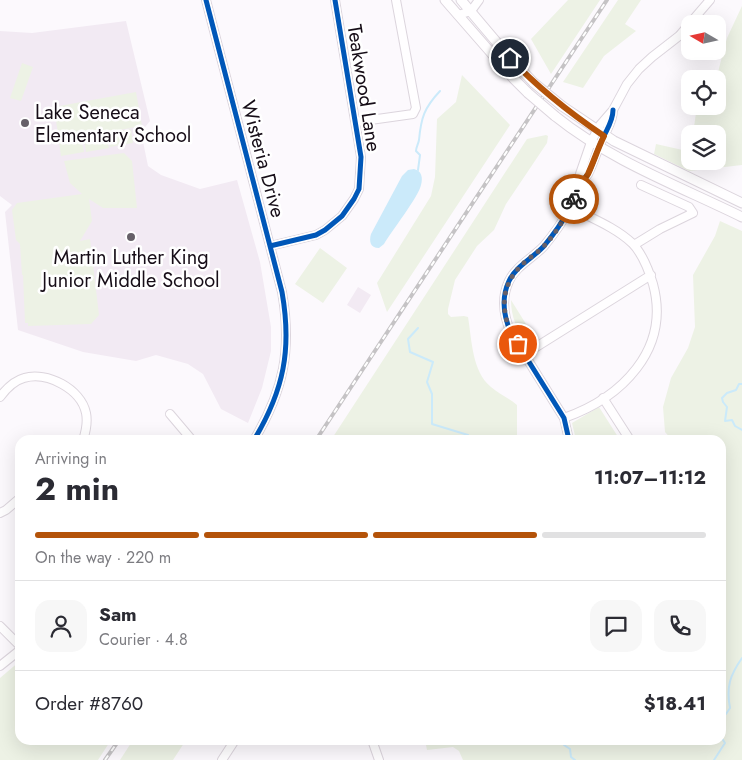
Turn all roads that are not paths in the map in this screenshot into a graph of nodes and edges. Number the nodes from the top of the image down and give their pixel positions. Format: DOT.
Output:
graph roads {
  1 [pos="206,0"];
  2 [pos="335,0"];
  3 [pos="396,0"];
  4 [pos="446,0"];
  5 [pos="479,0"];
  6 [pos="710,0"];
  7 [pos="463,1"];
  8 [pos="471,11"];
  9 [pos="458,15"];
  10 [pos="356,122"];
  11 [pos="600,133"];
  12 [pos="595,144"];
  13 [pos="641,185"];
  14 [pos="742,204"];
  15 [pos="570,207"];
  16 [pos="742,217"];
  17 [pos="634,245"];
  18 [pos="270,246"];
  19 [pos="651,275"];
  20 [pos="525,354"];
  21 [pos="0,397"];
  22 [pos="603,398"];
  23 [pos="170,414"];
  24 [pos="564,418"];
  25 [pos="85,435"];
  26 [pos="188,435"];
  27 [pos="257,435"];
  28 [pos="568,435"];
  29 [pos="627,435"];
  30 [pos="15,502"];
  31 [pos="0,513"];
  32 [pos="0,626"];
  33 [pos="15,641"];
  34 [pos="15,654"];
  35 [pos="0,666"];
  36 [pos="232,745"];
  37 [pos="374,745"];
  38 [pos="222,760"];
  39 [pos="379,760"];
  1 -- 18 [label="street, Wisteria Drive"];
  2 -- 10 [label="street, Teakwood Lane"];
  3 -- 10 [label="street"];
  4 -- 9 [label="main road"];
  5 -- 8 [label="street"];
  6 -- 11 [label="street"];
  7 -- 8 [label="main road"];
  7 -- 9 [label="street"];
  8 -- 9 [label="street"];
  8 -- 11 [label="main road, bridge"];
  9 -- 12 [label="main road, bridge"];
  10 -- 18 [label="street, Teakwood Lane"];
  11 -- 12 [label="street"];
  11 -- 14 [label="main road"];
  12 -- 15 [label="street"];
  12 -- 16 [label="main road"];
  13 -- 17 [label="street"];
  15 -- 17 [label="street"];
  15 -- 20 [label="street"];
  17 -- 19 [label="street"];
  18 -- 27 [label="street, Wisteria Drive"];
  19 -- 20 [label="street"];
  19 -- 22 [label="street"];
  20 -- 24 [label="street"];
  21 -- 25 [label="street"];
  22 -- 24 [label="street"];
  22 -- 29 [label="street"];
  23 -- 26 [label="street"];
  24 -- 28 [label="street"];
  30 -- 31 [label="street"];
  32 -- 33 [label="street"];
  34 -- 35 [label="street"];
  36 -- 38 [label="street"];
  37 -- 39 [label="street"];
}
